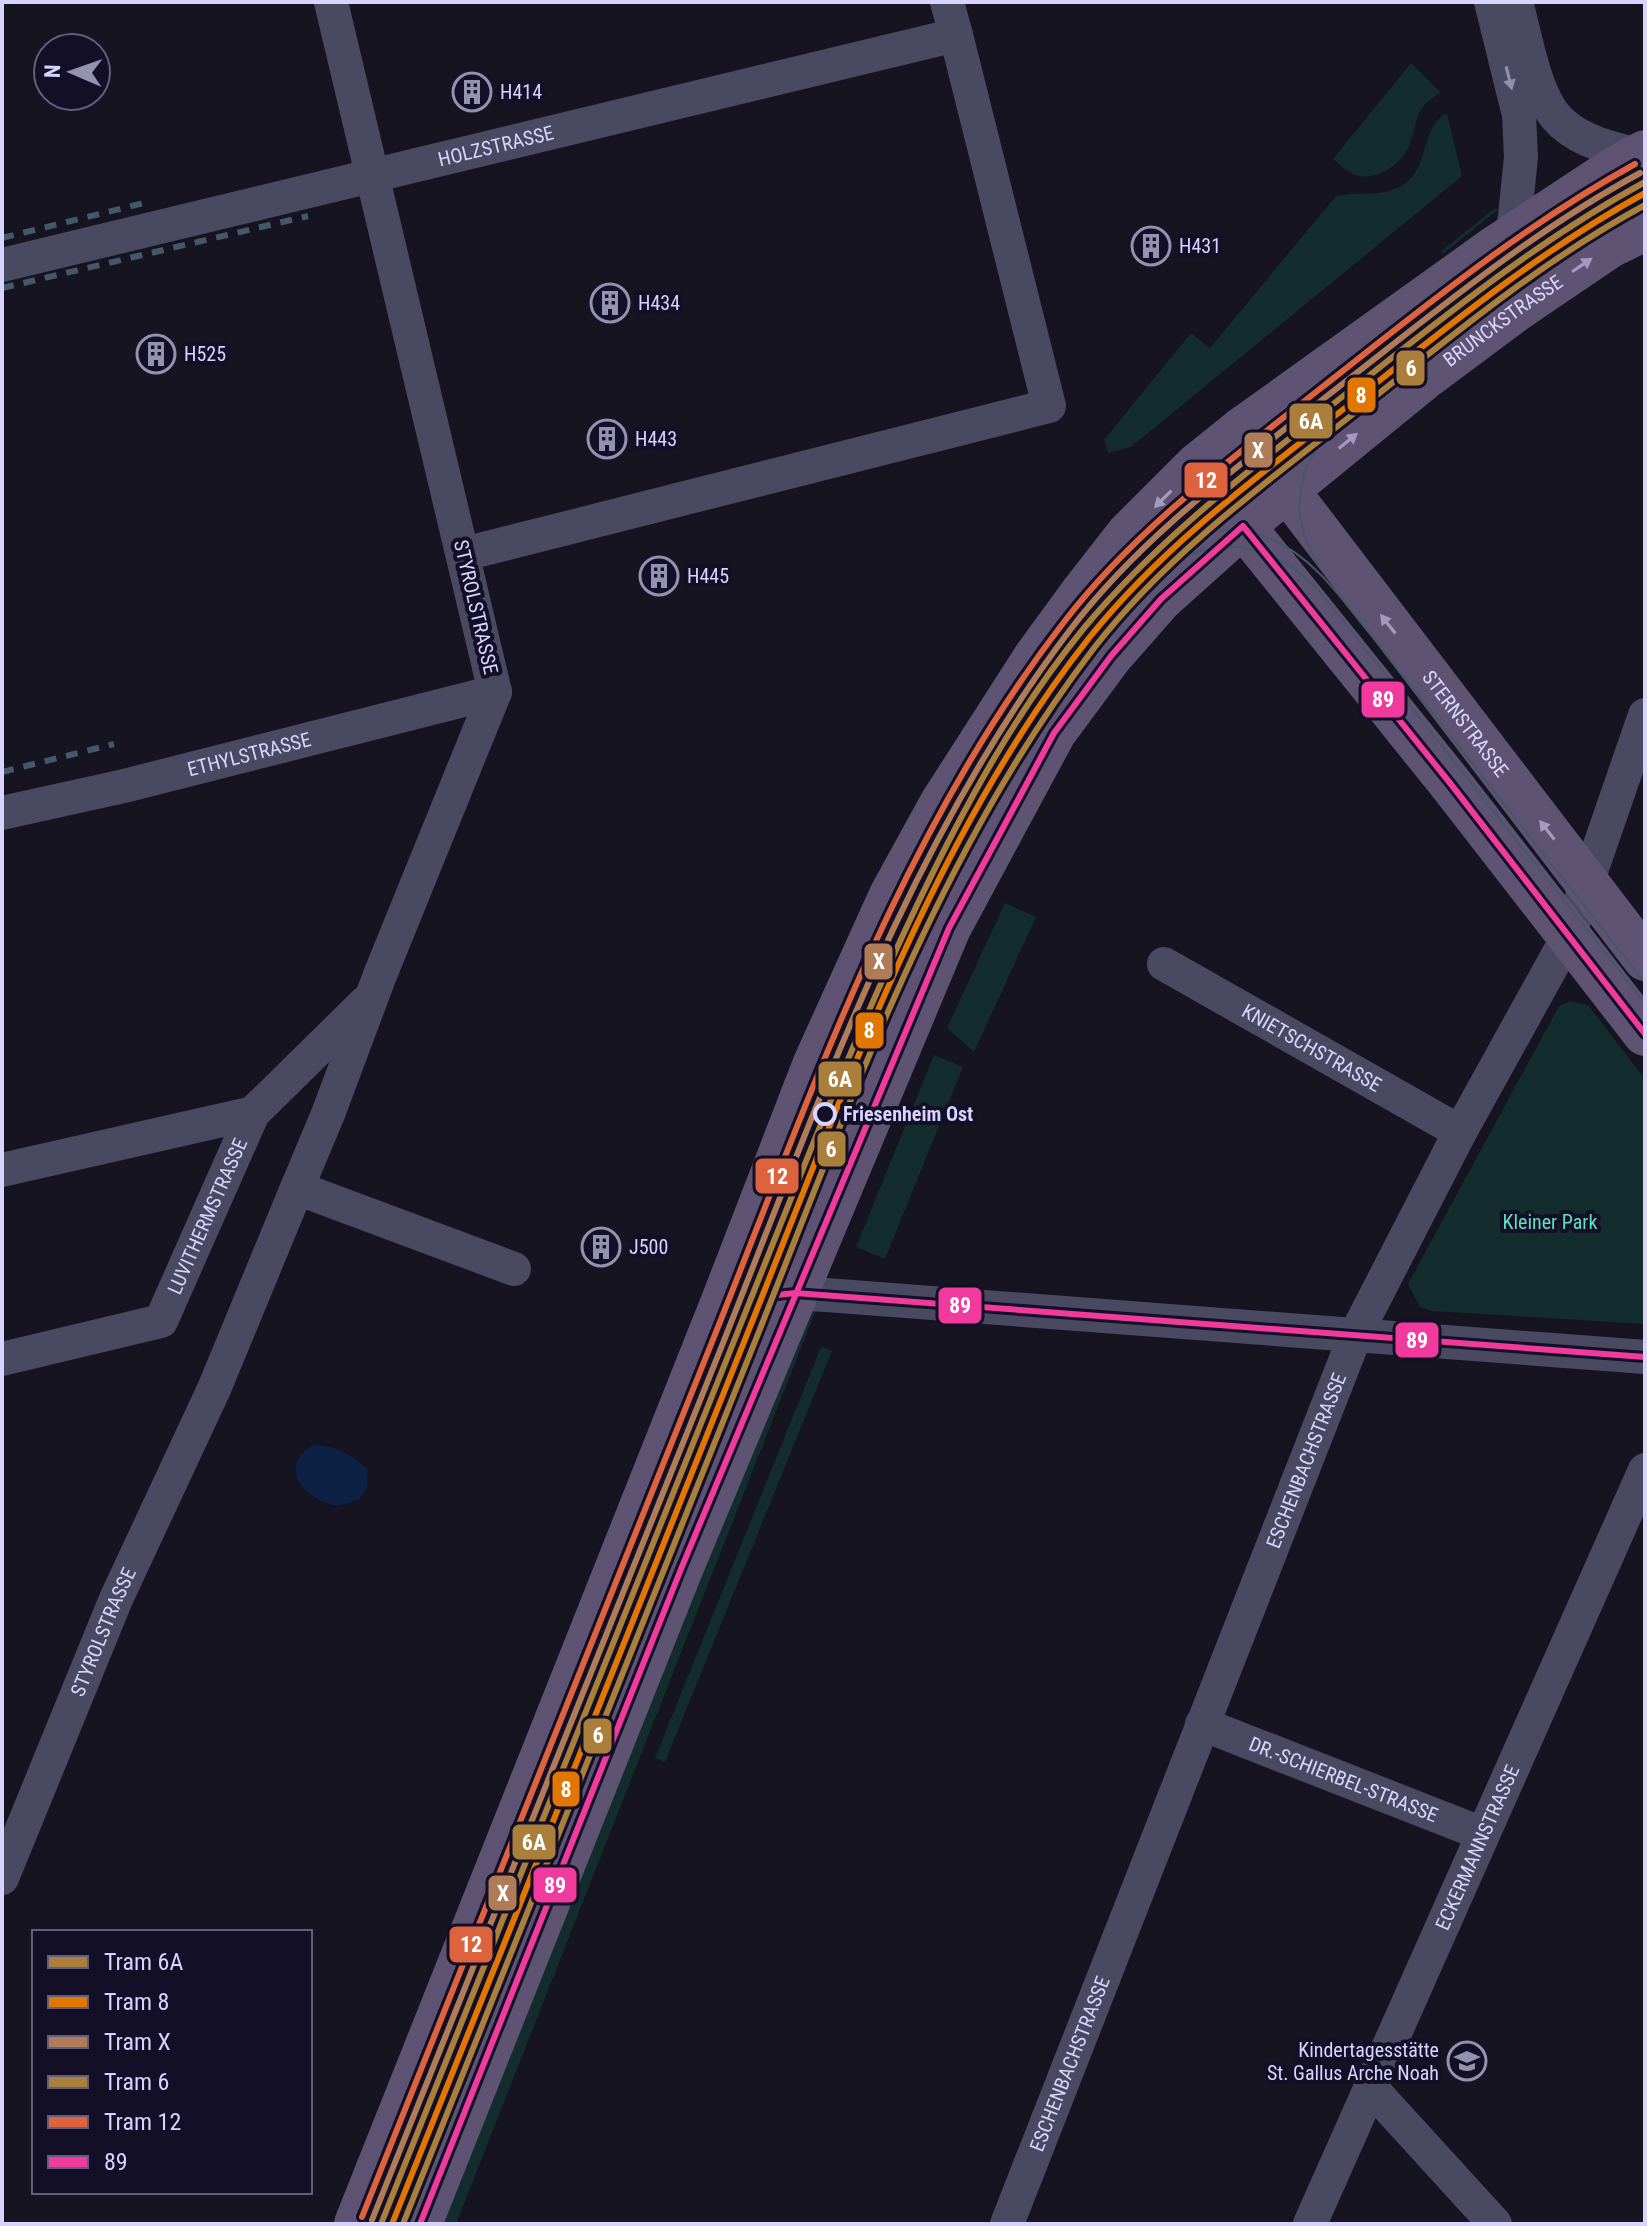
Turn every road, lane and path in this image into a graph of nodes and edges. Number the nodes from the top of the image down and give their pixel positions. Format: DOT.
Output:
graph roads {
  1 [pos="331,2"];
  2 [pos="947,2"];
  3 [pos="1491,2"];
  4 [pos="1516,2"];
  5 [pos="956,35"];
  6 [pos="1642,153"];
  7 [pos="373,175"];
  8 [pos="1645,229"];
  9 [pos="1513,235"];
  10 [pos="2,265"];
  11 [pos="1242,429"];
  12 [pos="1287,490"];
  13 [pos="1243,526"];
  14 [pos="464,554"];
  15 [pos="495,692"];
  16 [pos="1645,715"];
  17 [pos="2,813"];
  18 [pos="1586,880"];
  19 [pos="1569,935"];
  20 [pos="1645,959"];
  21 [pos="1164,964"];
  22 [pos="372,996"];
  23 [pos="1645,1034"];
  24 [pos="253,1113"];
  25 [pos="1460,1132"];
  26 [pos="2,1170"];
  27 [pos="297,1188"];
  28 [pos="514,1269"];
  29 [pos="795,1293"];
  30 [pos="723,1301"];
  31 [pos="1355,1336"];
  32 [pos="1645,1357"];
  33 [pos="2,1359"];
  34 [pos="1645,1470"];
  35 [pos="1202,1724"];
  36 [pos="12,1824"];
  37 [pos="1483,1834"];
  38 [pos="2,1878"];
  39 [pos="1371,2088"];
  40 [pos="356,2224"];
  41 [pos="420,2224"];
  42 [pos="1007,2224"];
  43 [pos="1310,2224"];
  44 [pos="1495,2224"];
  1 -- 7 [label="street, STYROLSTRASSE"];
  2 -- 5 [label="street"];
  3 -- 9 [label="street, one-way"];
  4 -- 6 [label="street"];
  5 -- 7 [label="street, HOLZSTRASSE"];
  5 -- 14 [label="street"];
  6 -- 9 [label="main road"];
  7 -- 10 [label="street, HOLZSTRASSE"];
  7 -- 14 [label="street, STYROLSTRASSE"];
  12 -- 8 [label="main road, BRUNCKSTRASSE, one-way"];
  9 -- 11 [label="main road"];
  11 -- 13 [label="main road"];
  11 -- 30 [label="main road, one-way"];
  12 -- 13 [label="main road, BRUNCKSTRASSE"];
  18 -- 12 [label="main road, STERNSTRASSE, one-way"];
  13 -- 19 [label="main road"];
  13 -- 29 [label="main road, BRUNCKSTRASSE"];
  14 -- 15 [label="street, STYROLSTRASSE"];
  15 -- 17 [label="street, ETHYLSTRASSE"];
  15 -- 22 [label="street, STYROLSTRASSE"];
  16 -- 18 [label="street, ESCHENBACHSTRASSE"];
  18 -- 19 [label="street, ESCHENBACHSTRASSE"];
  18 -- 20 [label="main road, STERNSTRASSE"];
  19 -- 23 [label="main road"];
  19 -- 25 [label="street, ESCHENBACHSTRASSE"];
  21 -- 25 [label="street, KNIETSCHSTRASSE"];
  22 -- 24 [label="street, LUVITHERMSTRASSE"];
  22 -- 27 [label="street, STYROLSTRASSE"];
  24 -- 26 [label="street"];
  24 -- 33 [label="street, LUVITHERMSTRASSE"];
  25 -- 31 [label="street, ESCHENBACHSTRASSE"];
  27 -- 28 [label="street"];
  27 -- 36 [label="street, STYROLSTRASSE"];
  29 -- 30 [label="street"];
  29 -- 31 [label="street"];
  29 -- 41 [label="main road, BRUNCKSTRASSE"];
  30 -- 40 [label="main road"];
  31 -- 32 [label="street"];
  31 -- 35 [label="street, ESCHENBACHSTRASSE"];
  34 -- 37 [label="street, ECKERMANNSTRASSE"];
  35 -- 37 [label="street, DR.-SCHIERBEL-STRASSE"];
  35 -- 42 [label="street, ESCHENBACHSTRASSE"];
  36 -- 38 [label="street, STYROLSTRASSE"];
  37 -- 39 [label="street, ECKERMANNSTRASSE"];
  39 -- 43 [label="street, ECKERMANNSTRASSE"];
  39 -- 44 [label="street"];
}
